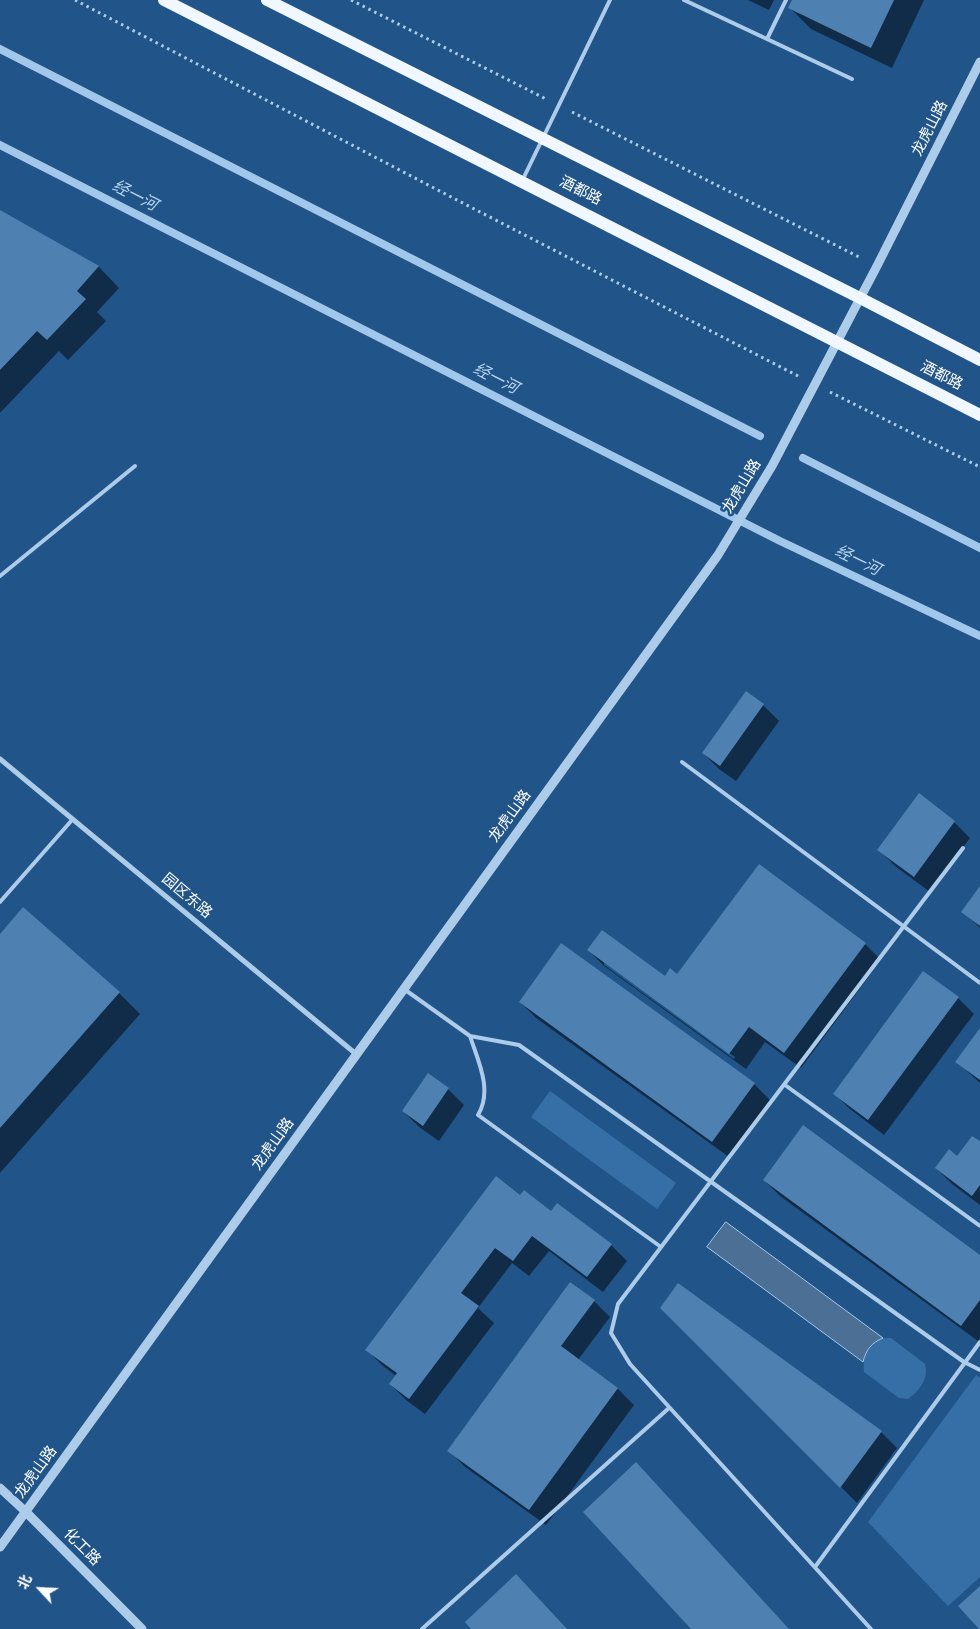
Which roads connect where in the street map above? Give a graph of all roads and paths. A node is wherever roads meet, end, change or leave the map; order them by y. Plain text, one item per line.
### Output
1 (75, 0) edge
2 (164, 0) edge
3 (266, 0) edge
4 (352, 0) edge
5 (610, 0) edge
6 (684, 0) edge
7 (786, 0) edge
8 (768, 39) junction
9 (980, 62) edge
10 (852, 79) dead end
11 (559, 106) junction
12 (542, 139) junction
13 (522, 181) junction
14 (878, 266) junction
15 (860, 298) junction
16 (837, 341) junction
17 (980, 360) edge
18 (814, 384) junction
19 (980, 415) edge
20 (135, 466) dead end
21 (980, 467) edge
22 (0, 576) edge
23 (0, 759) edge
24 (682, 762) dead end
25 (72, 820) junction
26 (963, 848) dead end
27 (0, 902) edge
28 (905, 927) junction
29 (980, 983) edge
30 (403, 989) junction
31 (470, 1036) junction
32 (356, 1054) junction
33 (784, 1085) junction
34 (711, 1183) junction
35 (980, 1226) edge
36 (661, 1248) junction
37 (980, 1342) edge
38 (964, 1362) junction
39 (980, 1370) edge
40 (669, 1408) junction
41 (0, 1488) edge
42 (26, 1512) junction
43 (0, 1547) edge
44 (815, 1567) junction
45 (424, 1628) edge
46 (142, 1629) edge
47 (871, 1629) edge

1 - 18 path
2 - 13 main road, 酒都路
3 - 12 main road, 酒都路
4 - 11 path
5 - 11 lane
6 - 8 lane
7 - 8 lane
8 - 10 lane
9 - 14 street, 龙虎山路
11 - 12 lane
11 - 14 path
12 - 13 lane
12 - 15 main road, 酒都路
13 - 16 main road, 酒都路
14 - 15 street, 龙虎山路
15 - 16 street, 龙虎山路
15 - 17 main road, 酒都路
16 - 18 street, 龙虎山路
16 - 19 main road, 酒都路
18 - 21 path
18 - 30 street, 龙虎山路
20 - 22 lane
23 - 25 street, 园区东路
24 - 28 lane
25 - 27 lane
25 - 32 street, 园区东路
26 - 28 lane
28 - 29 lane
28 - 33 lane
30 - 31 lane
30 - 32 street, 龙虎山路
31 - 34 lane
31 - 36 lane
32 - 42 street, 龙虎山路
33 - 34 lane
33 - 35 lane
34 - 36 lane
34 - 38 lane
36 - 40 lane
37 - 38 lane
38 - 39 lane
38 - 44 lane
40 - 44 lane
40 - 45 lane
41 - 42 street, 化工路
42 - 43 street, 龙虎山路
42 - 46 street, 化工路
44 - 47 lane

